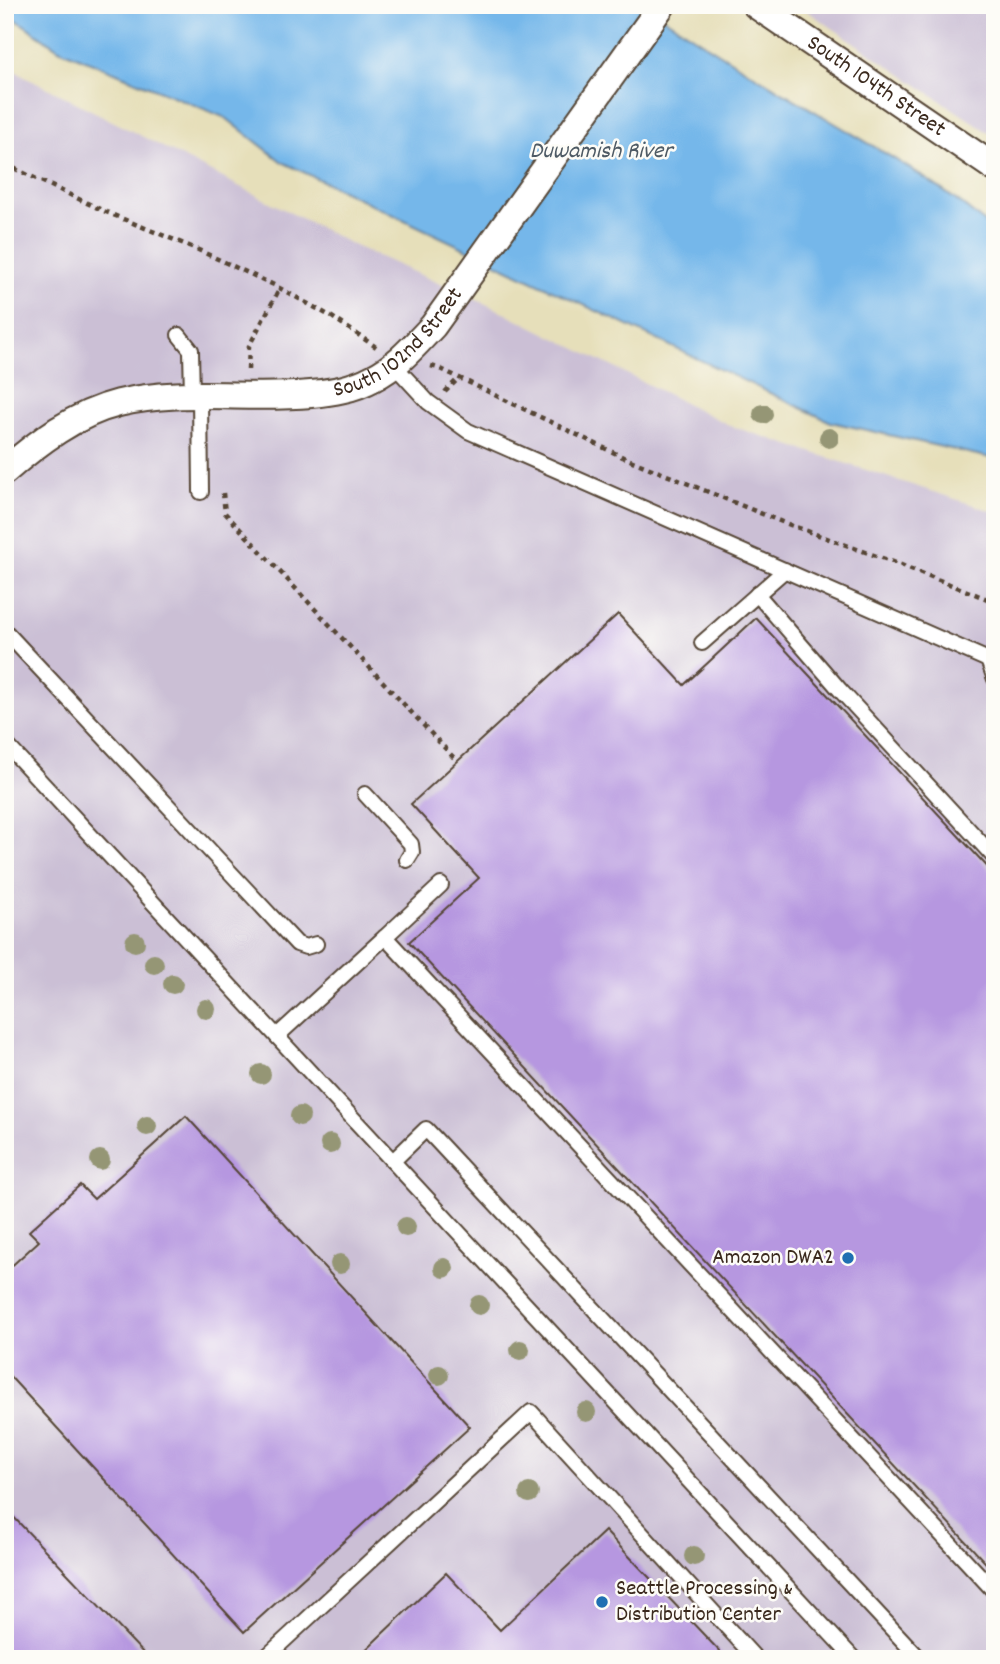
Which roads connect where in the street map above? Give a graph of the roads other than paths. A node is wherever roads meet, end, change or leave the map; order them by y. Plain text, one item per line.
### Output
1 (662, 5) edge
2 (756, 5) edge
3 (995, 168) edge
4 (179, 335) dead end
5 (386, 356) junction
6 (196, 396) junction
7 (5, 471) edge
8 (201, 492) dead end
9 (785, 570) junction
10 (757, 594) junction
11 (5, 631) edge
12 (702, 643) dead end
13 (992, 662) edge
14 (995, 679) edge
15 (5, 743) edge
16 (365, 794) dead end
17 (995, 858) edge
18 (407, 860) dead end
19 (441, 886) dead end
20 (385, 937) junction
21 (316, 944) dead end
22 (277, 1036) junction
23 (393, 1161) junction
24 (995, 1592) edge
25 (264, 1659) edge
26 (756, 1659) edge
27 (854, 1659) edge
28 (920, 1659) edge

1 - 5 street, South 102nd Street
2 - 3 street, South 104th Street
4 - 6 lane
5 - 6 street, South 102nd Street
5 - 9 lane
6 - 7 street, South 102nd Street
6 - 8 lane
9 - 10 lane
9 - 13 lane
10 - 12 lane
10 - 17 lane
11 - 21 lane
13 - 14 lane
15 - 22 lane
16 - 18 lane
19 - 20 lane
20 - 22 lane
20 - 24 lane
22 - 23 lane
23 - 27 lane
23 - 28 lane
25 - 26 lane

